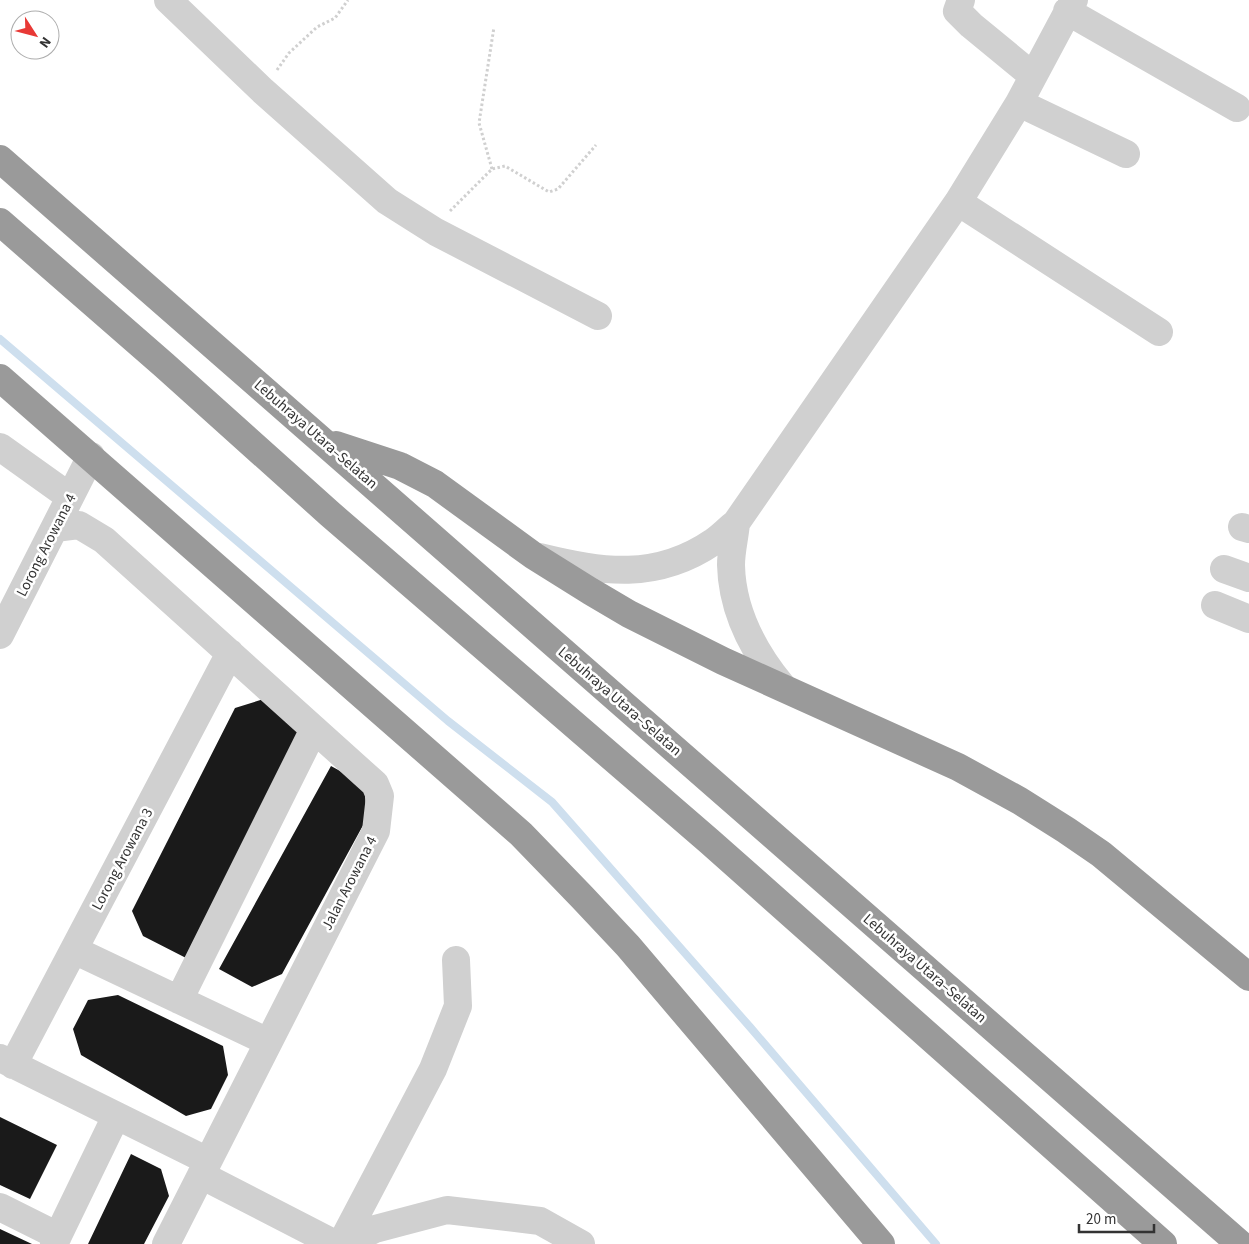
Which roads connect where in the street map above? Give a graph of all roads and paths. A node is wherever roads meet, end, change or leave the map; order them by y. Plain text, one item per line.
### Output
1 (168, 0) edge
2 (348, 0) edge
3 (961, 0) edge
4 (1071, 6) edge
5 (494, 27) dead end
6 (1034, 76) junction
7 (263, 91) junction
8 (1019, 103) junction
9 (1237, 108) dead end
10 (596, 145) dead end
11 (1126, 154) dead end
12 (0, 159) edge
13 (492, 169) junction
14 (958, 202) junction
15 (0, 222) edge
16 (0, 232) edge
17 (436, 232) junction
18 (36, 254) junction
19 (598, 316) dead end
20 (1159, 332) dead end
21 (0, 378) edge
22 (325, 442) junction
23 (0, 447) edge
24 (91, 456) junction
25 (70, 497) junction
26 (736, 523) junction
27 (55, 528) junction
28 (534, 556) junction
29 (1214, 606) dead end
30 (1249, 619) edge
31 (0, 635) edge
32 (230, 653) junction
33 (782, 686) junction
34 (314, 729) junction
35 (74, 950) junction
36 (456, 960) dead end
37 (1249, 977) edge
38 (179, 1000) junction
39 (268, 1042) junction
40 (6, 1062) edge
41 (116, 1116) junction
42 (205, 1168) junction
43 (0, 1207) edge
44 (56, 1240) edge
45 (166, 1244) edge
46 (335, 1244) edge
47 (342, 1244) edge
48 (581, 1244) edge
49 (881, 1244) edge
50 (1164, 1244) edge
51 (1240, 1244) edge

1 - 7 street
2 - 7 path
3 - 6 street
4 - 6 street
4 - 9 street
5 - 13 path
6 - 8 street
7 - 17 street
8 - 11 street
8 - 14 street
10 - 13 path
12 - 22 highway, Lebuhraya Utara–Selatan
13 - 17 path
14 - 20 street
14 - 26 street
15 - 18 highway
16 - 18 highway
17 - 19 street
18 - 50 highway
21 - 24 highway
22 - 28 highway
22 - 51 highway, Lebuhraya Utara–Selatan
23 - 25 street
24 - 25 street, Lorong Arowana 4
24 - 49 highway
25 - 27 street, Lorong Arowana 4
26 - 28 street
26 - 33 street
27 - 31 street, Lorong Arowana 4
27 - 32 street, Jalan Arowana 4
28 - 33 highway
29 - 30 street
32 - 34 street, Jalan Arowana 4
32 - 35 street, Lorong Arowana 3
33 - 37 highway
34 - 38 street
34 - 39 street, Jalan Arowana 4
35 - 38 street
35 - 40 street, Lorong Arowana 3
36 - 47 street
38 - 39 street
39 - 42 street, Jalan Arowana 4
40 - 41 street
41 - 42 street
41 - 44 street
42 - 45 street, Jalan Arowana 4
42 - 46 street
43 - 44 street
47 - 48 street

